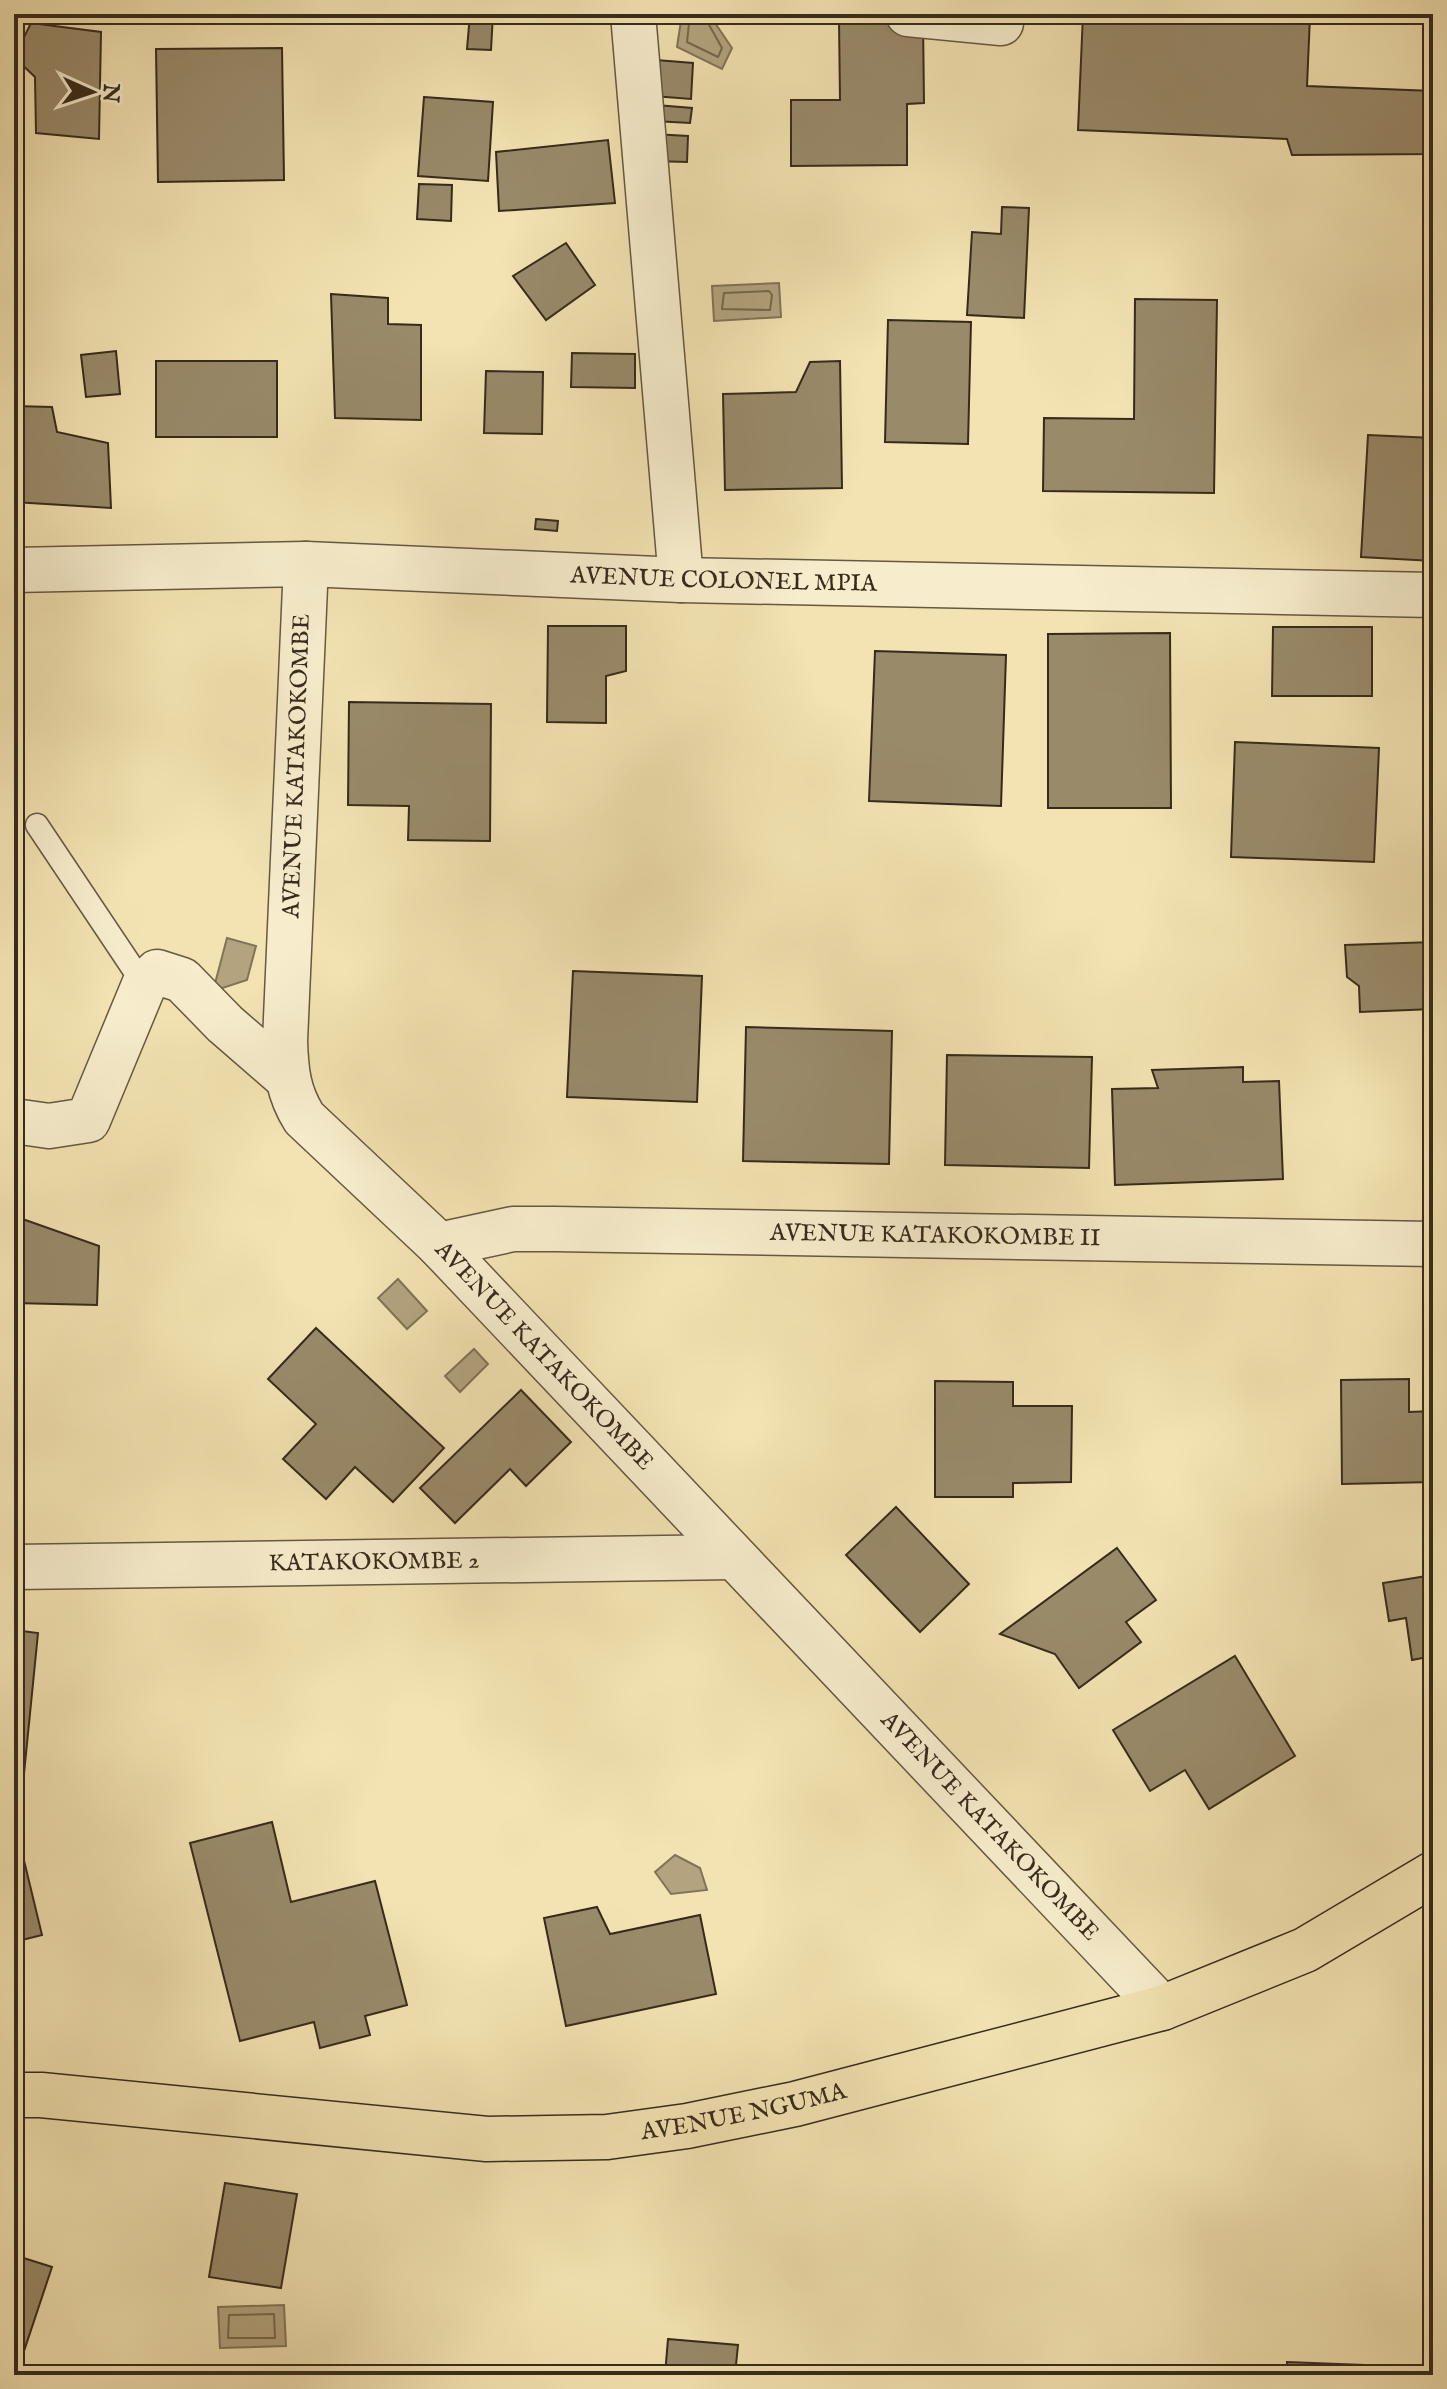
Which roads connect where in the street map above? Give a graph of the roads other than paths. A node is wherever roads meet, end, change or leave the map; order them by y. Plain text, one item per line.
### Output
1 (633, 14) edge
2 (908, 14) edge
3 (1001, 23) dead end
4 (306, 564) junction
5 (14, 570) edge
6 (681, 580) junction
7 (1433, 595) edge
8 (37, 825) dead end
9 (144, 985) junction
10 (286, 1077) junction
11 (14, 1121) edge
12 (1433, 1244) edge
13 (439, 1245) junction
14 (734, 1557) junction
15 (14, 1567) edge
16 (1433, 1874) edge
17 (1162, 2008) junction
18 (14, 2095) edge

1 - 6 street
2 - 3 street
4 - 5 street, AVENUE COLONEL MPIA
4 - 6 street, AVENUE COLONEL MPIA
4 - 10 street, AVENUE KATAKOKOMBE
6 - 7 street, AVENUE COLONEL MPIA
8 - 9 lane
9 - 10 street
9 - 11 street
10 - 13 street, AVENUE KATAKOKOMBE
12 - 13 street, AVENUE KATAKOKOMBE II
13 - 14 street, AVENUE KATAKOKOMBE
14 - 15 street, KATAKOKOMBE 2
14 - 17 street, AVENUE KATAKOKOMBE
16 - 17 main road, AVENUE NGUMA
17 - 18 main road, AVENUE NGUMA

